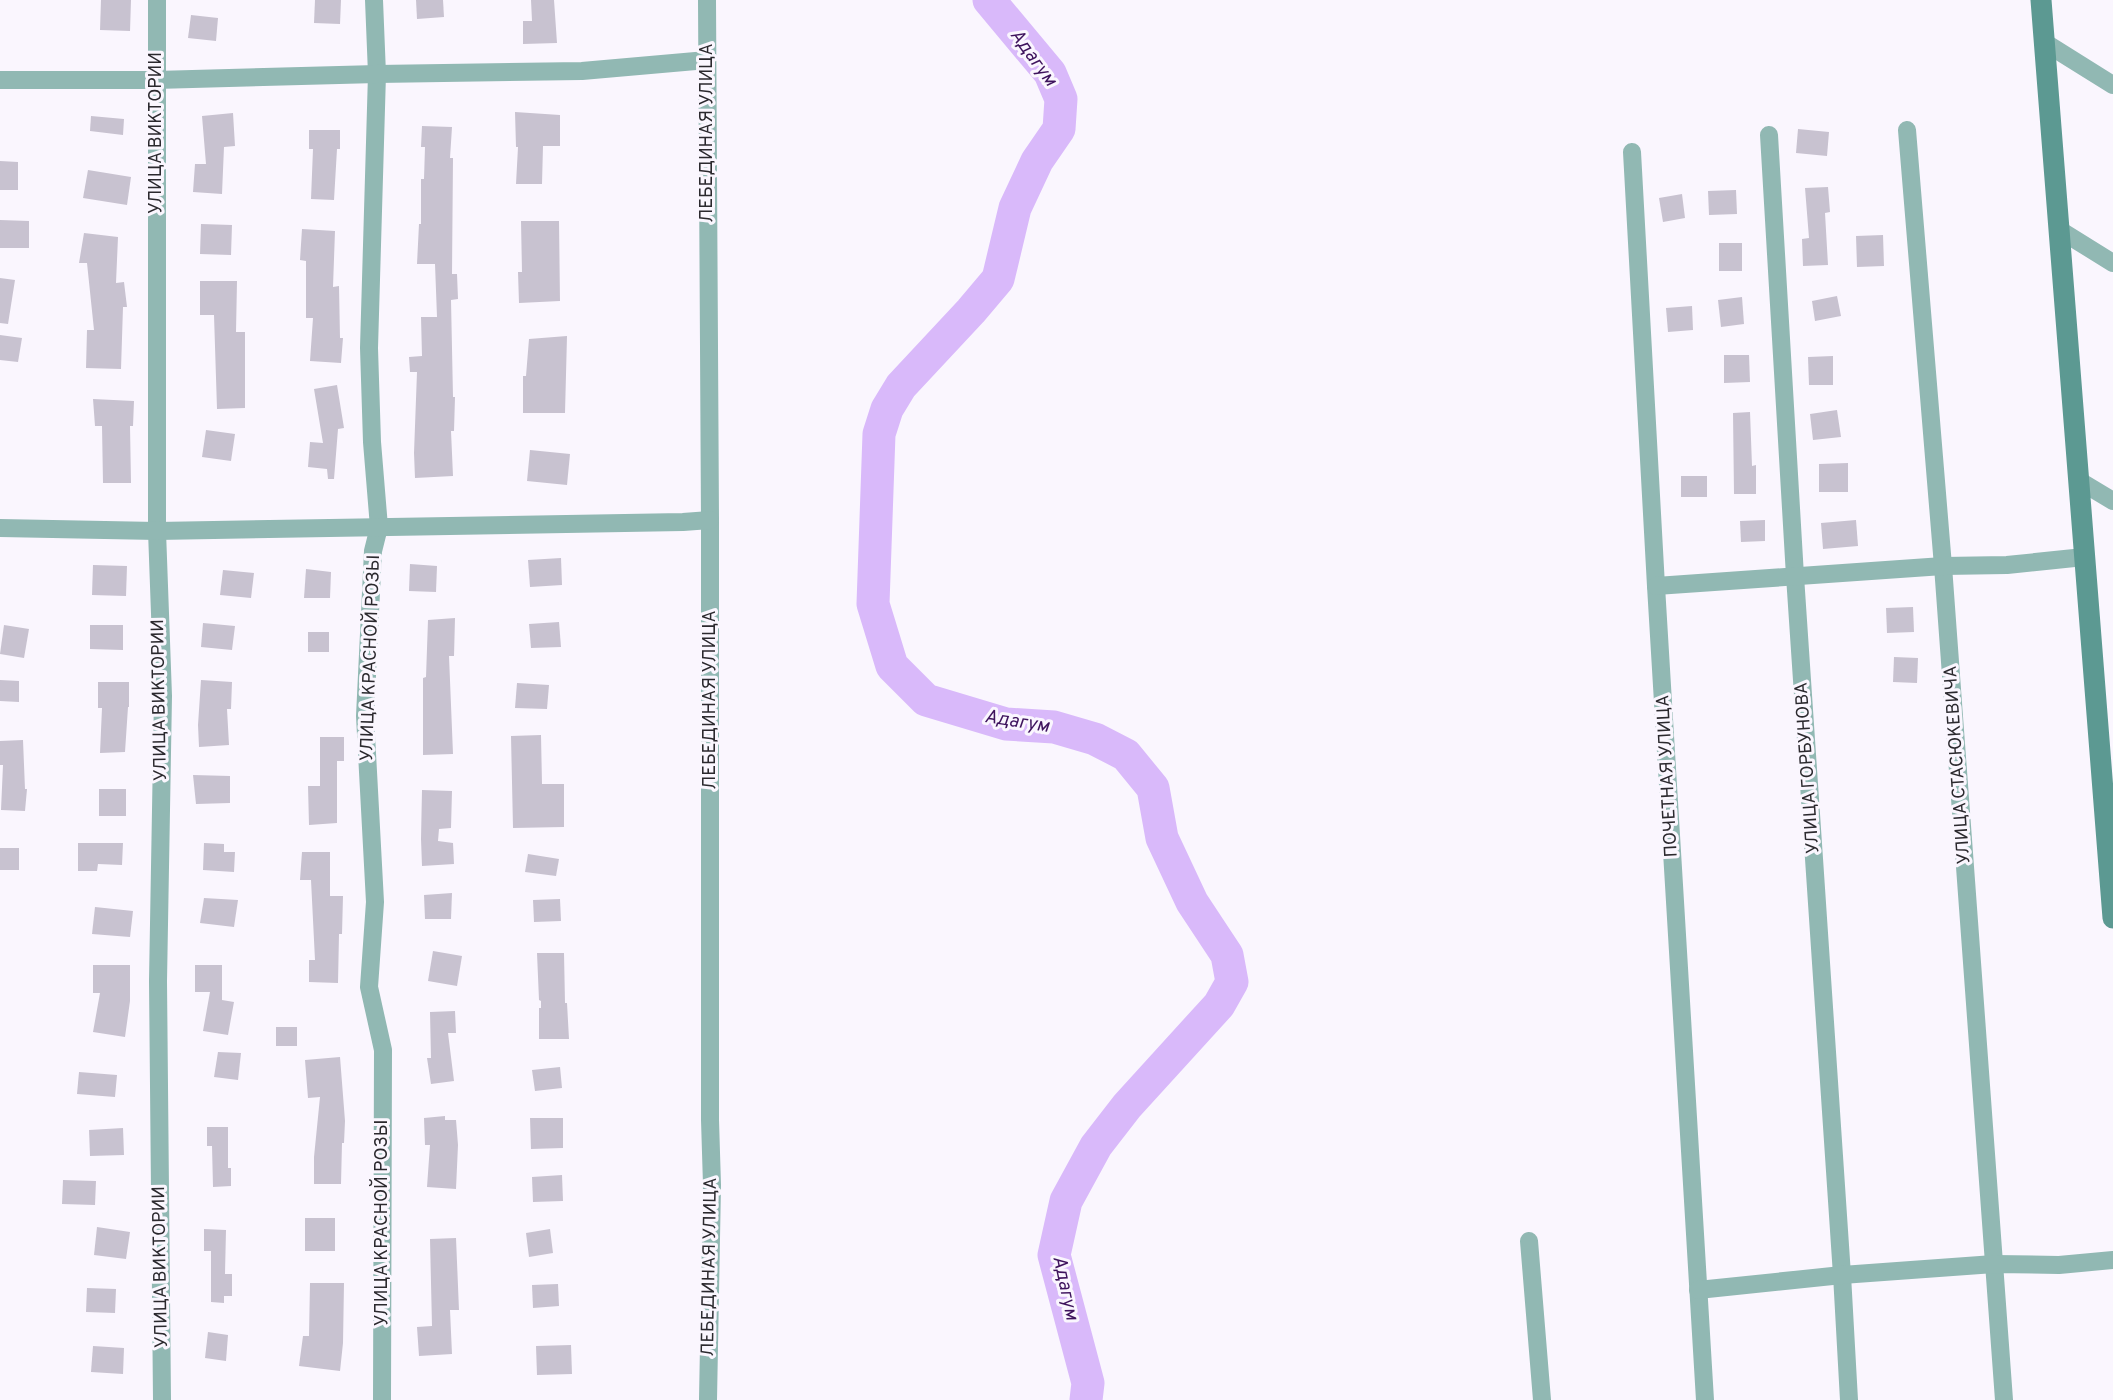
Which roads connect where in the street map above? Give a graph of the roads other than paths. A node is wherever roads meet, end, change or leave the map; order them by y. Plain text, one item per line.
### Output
1 (157, 0) edge
2 (374, 0) edge
3 (707, 0) edge
4 (2041, 0) edge
5 (2044, 42) junction
6 (707, 60) junction
7 (377, 74) junction
8 (0, 80) edge
9 (156, 80) junction
10 (2113, 85) edge
11 (1907, 130) dead end
12 (1769, 135) dead end
13 (1632, 152) dead end
14 (2058, 229) junction
15 (2113, 262) edge
16 (2078, 480) junction
17 (2113, 501) edge
18 (710, 520) junction
19 (379, 527) junction
20 (0, 528) edge
21 (156, 531) junction
22 (2084, 557) junction
23 (1943, 566) junction
24 (1795, 576) junction
25 (1656, 586) junction
26 (2113, 918) edge
27 (1529, 1241) dead end
28 (2113, 1260) edge
29 (1994, 1264) junction
30 (1842, 1275) junction
31 (1699, 1290) junction
32 (162, 1400) edge
33 (382, 1400) edge
34 (708, 1400) edge
35 (1542, 1400) edge
36 (1705, 1400) edge
37 (1849, 1400) edge
38 (2004, 1400) edge

1 - 9 street, УЛИЦА ВИКТОРИИ
2 - 7 street, УЛИЦА КРАСНОЙ РОЗЫ
3 - 6 street, ЛЕБЕДИНАЯ УЛИЦА
4 - 5 main road
5 - 10 street
5 - 14 main road
6 - 7 street
6 - 18 street, ЛЕБЕДИНАЯ УЛИЦА
7 - 9 street
7 - 19 street, УЛИЦА КРАСНОЙ РОЗЫ
8 - 9 street
9 - 21 street, УЛИЦА ВИКТОРИИ
11 - 23 street, УЛИЦА СТАСЮКЕВИЧА
12 - 24 street, УЛИЦА ГОРБУНОВА
13 - 25 street, ПОЧЕТНАЯ УЛИЦА
14 - 15 street
14 - 16 main road
16 - 17 street
16 - 22 main road
18 - 19 street
18 - 34 street, ЛЕБЕДИНАЯ УЛИЦА
19 - 21 street
19 - 33 street, УЛИЦА КРАСНОЙ РОЗЫ
20 - 21 street
21 - 32 street, УЛИЦА ВИКТОРИИ
22 - 23 street
22 - 26 main road
23 - 24 street
23 - 29 street, УЛИЦА СТАСЮКЕВИЧА
24 - 25 street
24 - 30 street, УЛИЦА ГОРБУНОВА
25 - 31 street, ПОЧЕТНАЯ УЛИЦА
27 - 35 street
28 - 29 street
29 - 30 street
29 - 38 street, УЛИЦА СТАСЮКЕВИЧА
30 - 31 street
30 - 37 street, УЛИЦА ГОРБУНОВА
31 - 36 street, ПОЧЕТНАЯ УЛИЦА

